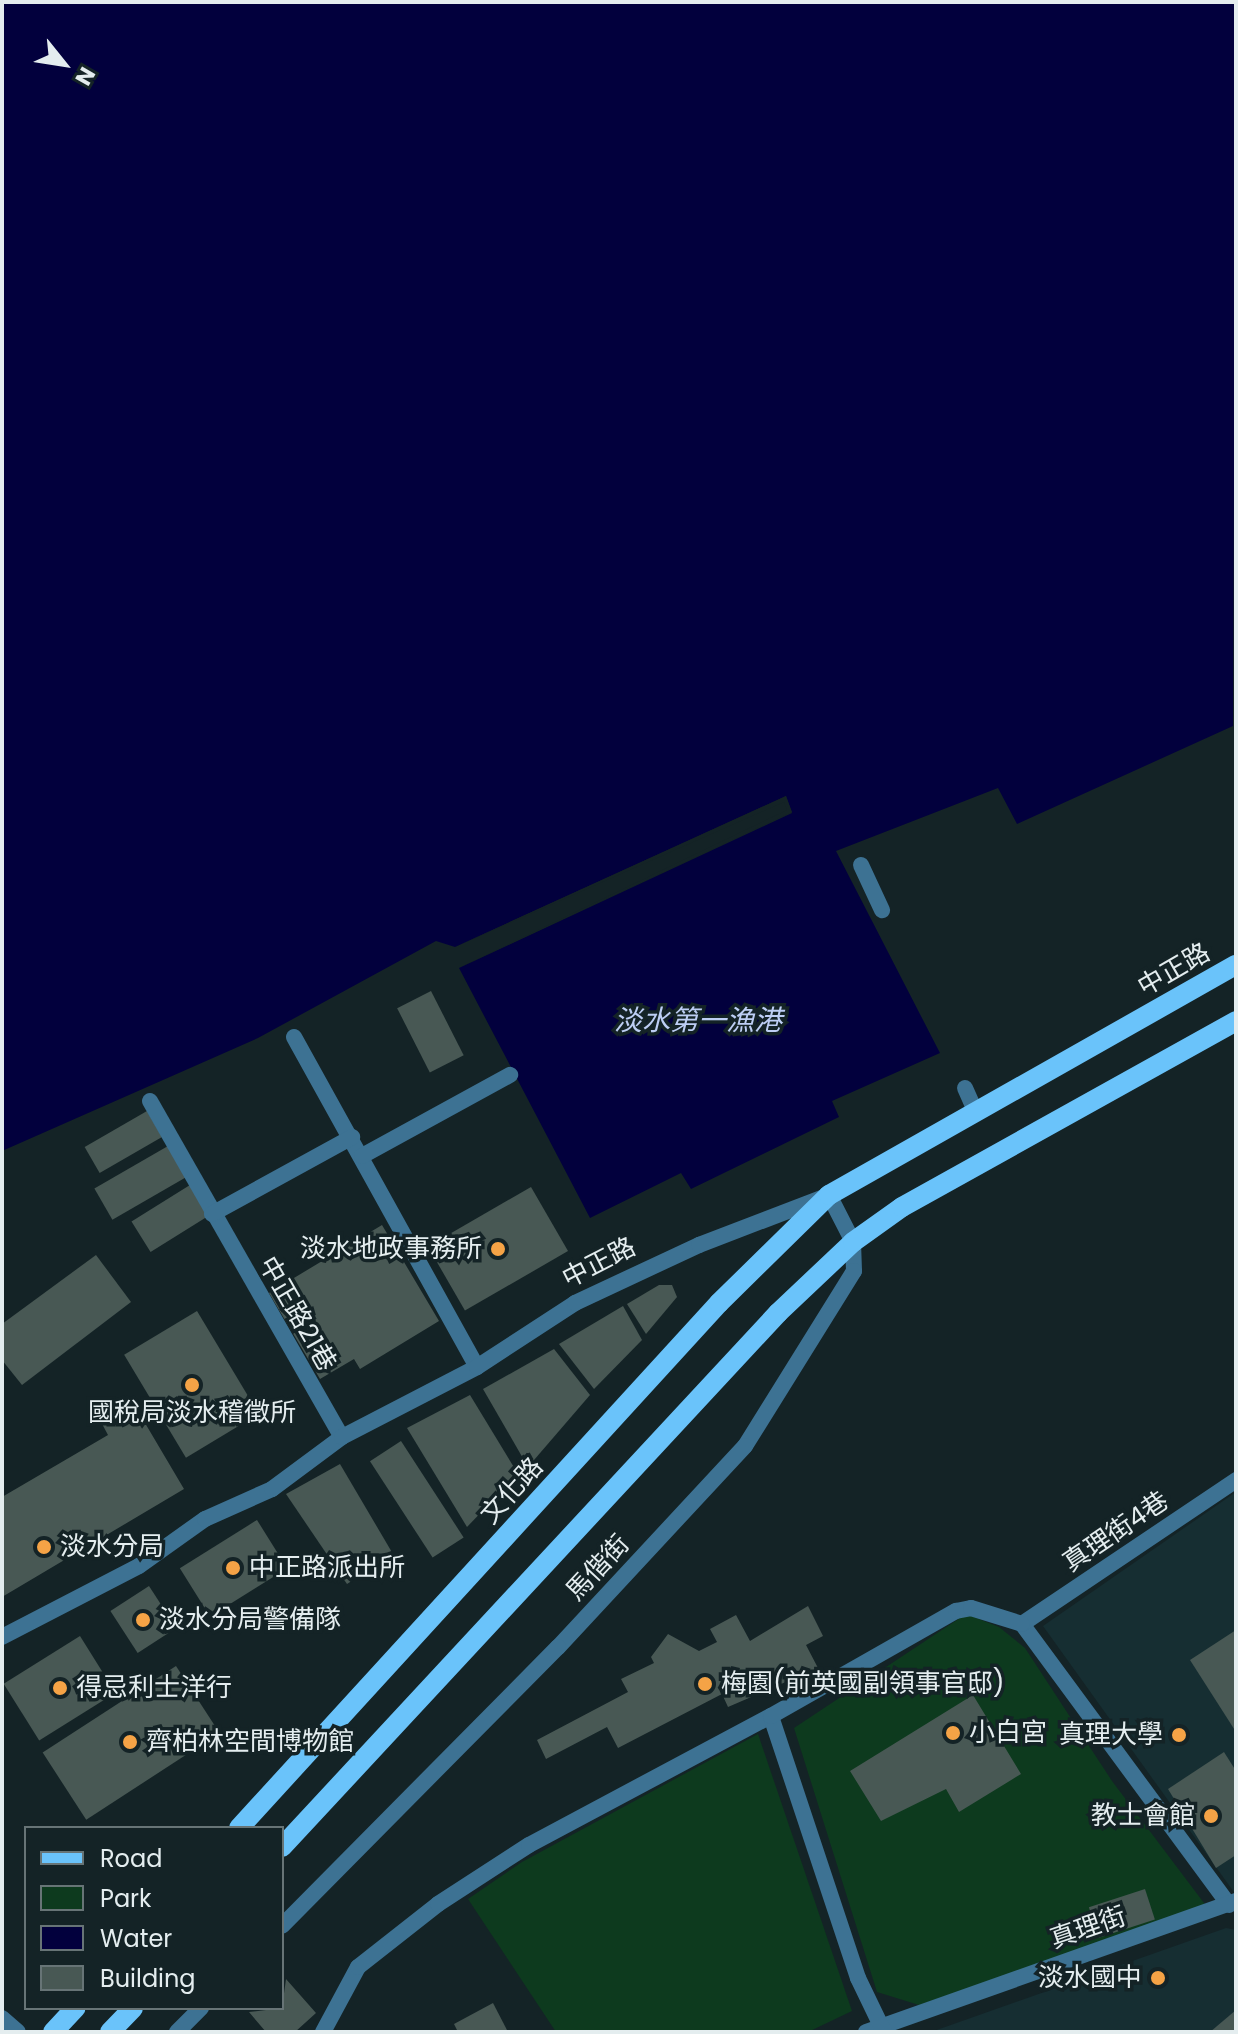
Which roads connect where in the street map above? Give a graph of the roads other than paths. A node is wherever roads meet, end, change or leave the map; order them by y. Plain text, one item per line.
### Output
1 (861, 865) dead end
2 (882, 910) dead end
3 (1236, 965) edge
4 (1236, 1021) edge
5 (294, 1037) dead end
6 (510, 1075) dead end
7 (965, 1088) dead end
8 (150, 1101) dead end
9 (976, 1113) junction
10 (352, 1137) junction
11 (362, 1156) junction
12 (829, 1195) junction
13 (212, 1214) junction
14 (853, 1242) junction
15 (477, 1367) junction
16 (342, 1437) junction
17 (1236, 1480) edge
18 (1022, 1624) junction
19 (2, 1637) edge
20 (771, 1716) junction
21 (241, 1826) edge
22 (284, 1845) edge
23 (1234, 1906) edge
24 (284, 1924) edge
25 (73, 2010) edge
26 (131, 2010) edge
27 (199, 2010) edge
28 (2, 2018) edge
29 (876, 2030) edge
30 (18, 2032) edge
31 (53, 2032) edge
32 (110, 2032) edge
33 (177, 2032) edge
34 (323, 2032) edge

1 - 2 street
3 - 9 main road, 中正路
4 - 14 main road
5 - 10 street
6 - 11 street
7 - 9 street
8 - 13 street, 中正路21巷
9 - 12 main road, 中正路
10 - 11 street
10 - 13 street
11 - 15 street
12 - 14 street
12 - 15 street, 中正路
12 - 21 main road, 文化路
13 - 16 street, 中正路21巷
14 - 22 main road
14 - 24 street, 馬偕街
15 - 16 street, 中正路
16 - 19 street, 中正路
17 - 18 street, 真理街4巷
18 - 20 street
18 - 23 street
20 - 29 street
20 - 34 street
23 - 29 street, 真理街
25 - 31 main road
26 - 32 main road
27 - 33 street
28 - 30 street

